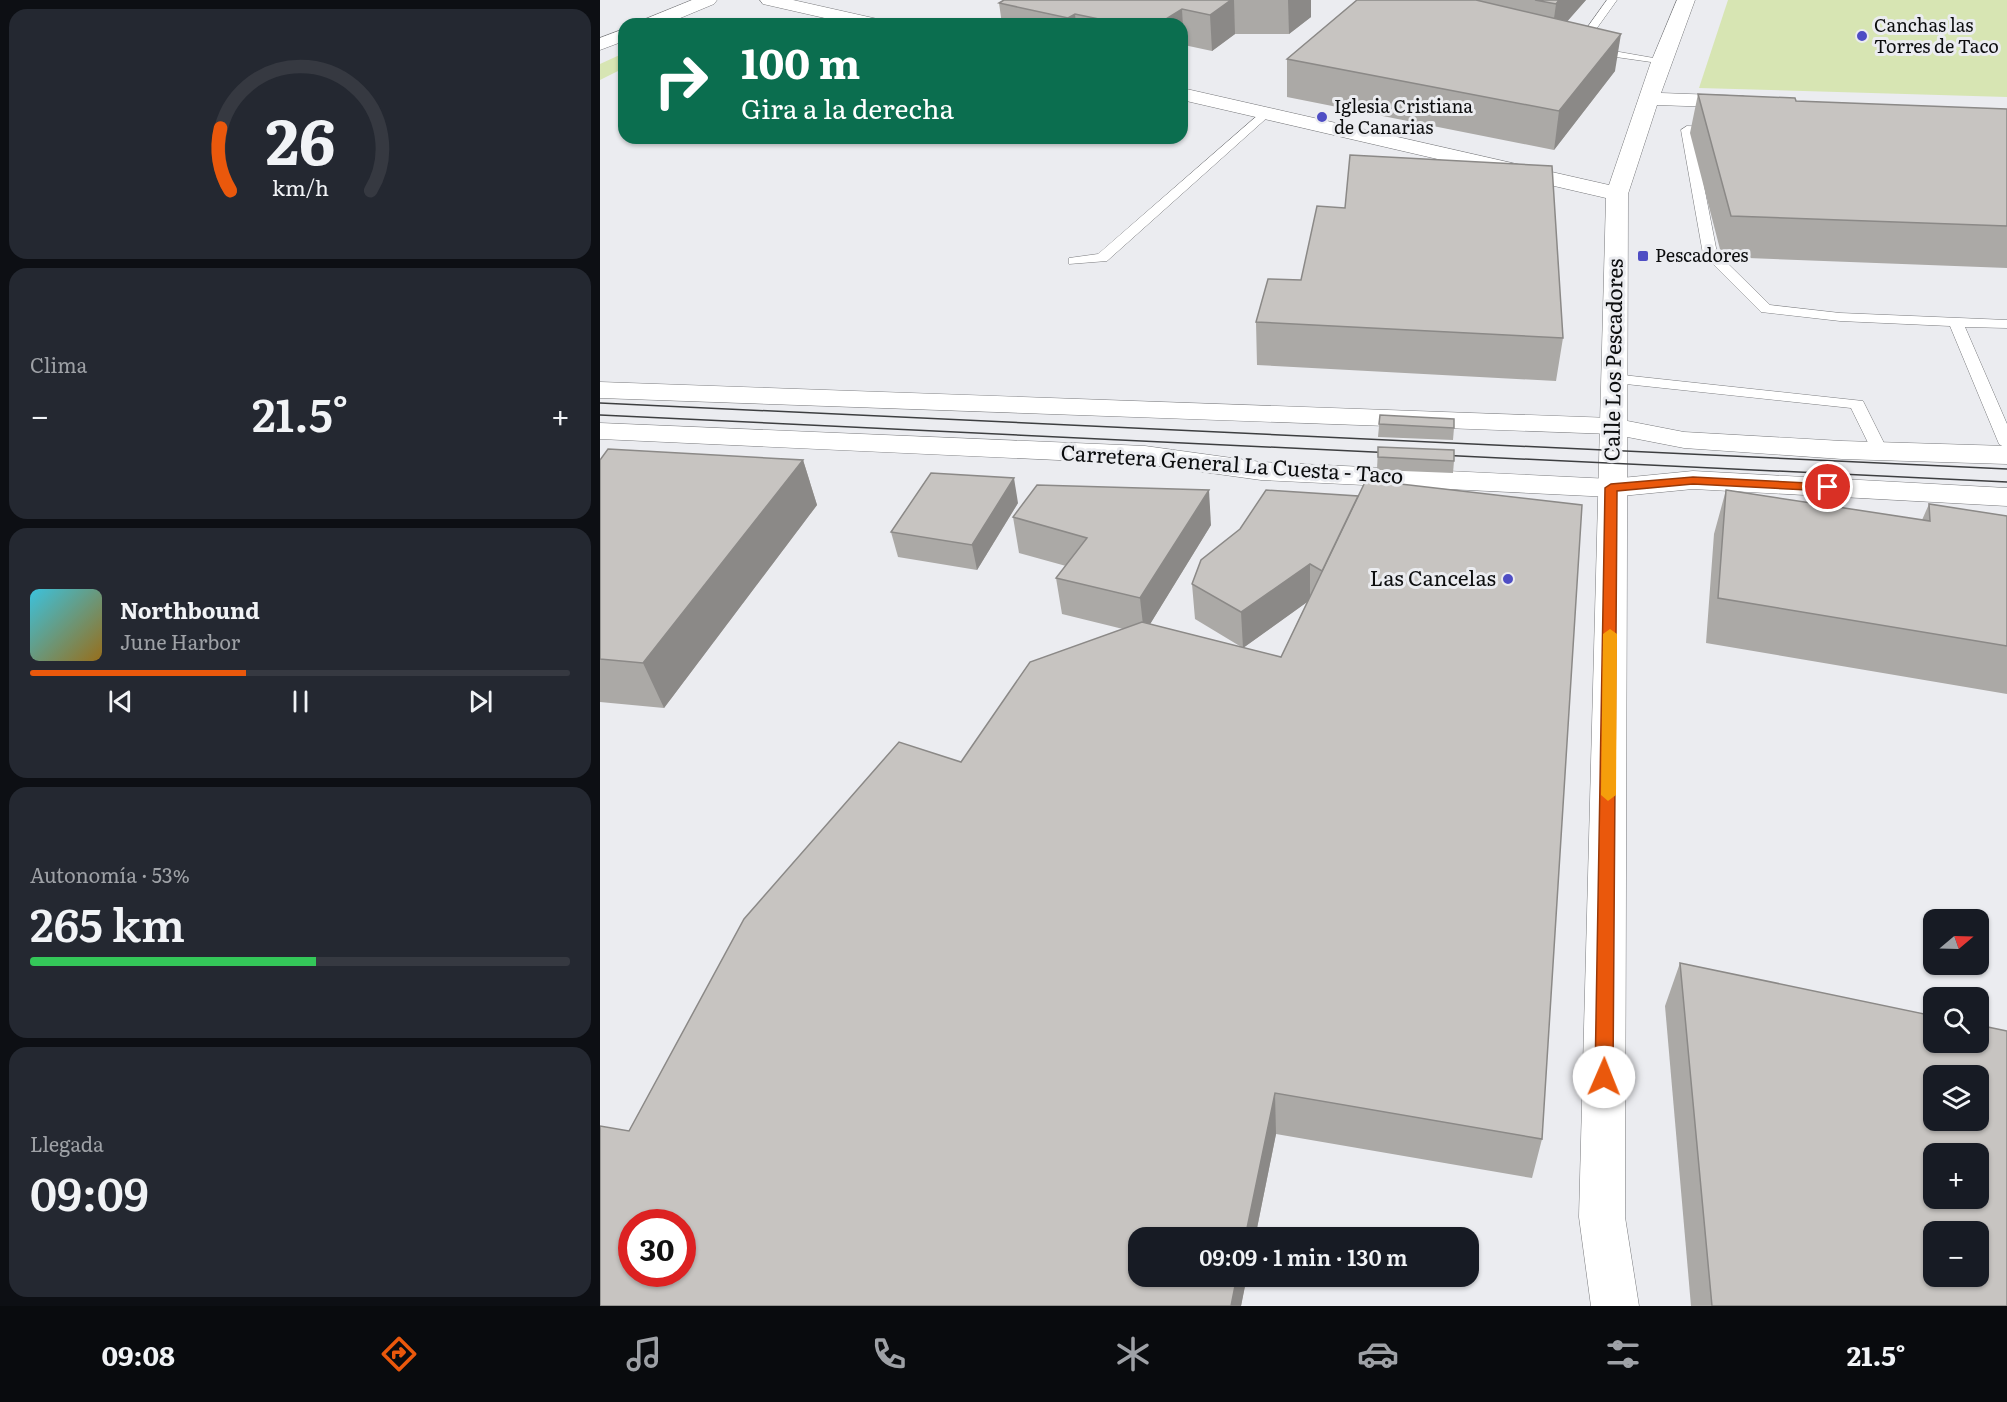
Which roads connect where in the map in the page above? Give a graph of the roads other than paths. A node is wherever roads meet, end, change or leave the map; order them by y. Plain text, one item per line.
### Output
1 (708, 0) edge
2 (769, 0) edge
3 (1612, 0) edge
4 (1686, 0) edge
5 (664, 18) edge
6 (848, 18) edge
7 (618, 36) edge
8 (600, 44) edge
9 (1581, 50) edge
10 (1616, 54) junction
11 (1661, 62) junction
12 (1188, 96) edge
13 (1649, 99) junction
14 (1768, 103) edge
15 (1259, 119) junction
16 (1734, 131) edge
17 (1617, 194) junction
18 (1074, 261) dead end
19 (1956, 322) junction
20 (2007, 324) edge
21 (1614, 379) junction
22 (600, 390) edge
23 (1612, 426) junction
24 (600, 431) edge
25 (2007, 444) edge
26 (1880, 451) junction
27 (2007, 455) edge
28 (1611, 488) junction
29 (2007, 497) edge
30 (1616, 1306) edge

1 - 5 street
2 - 6 street
3 - 10 lane
4 - 11 street, Calle Los Pescadores
7 - 8 street
9 - 10 lane
10 - 11 lane
11 - 13 street, Calle Los Pescadores
12 - 15 street
13 - 14 street
13 - 17 street, Calle Los Pescadores
15 - 17 street
15 - 18 lane
16 - 19 lane
17 - 21 street, Calle Los Pescadores
19 - 20 lane
19 - 25 lane
21 - 23 street, Calle Los Pescadores
21 - 26 lane
22 - 23 street
23 - 26 street
23 - 28 street, Calle Los Pescadores
24 - 28 street, Carretera General La Cuesta - Taco
26 - 27 street
28 - 29 street, Carretera General La Cuesta - Taco
28 - 30 street, Calle Los Pescadores

